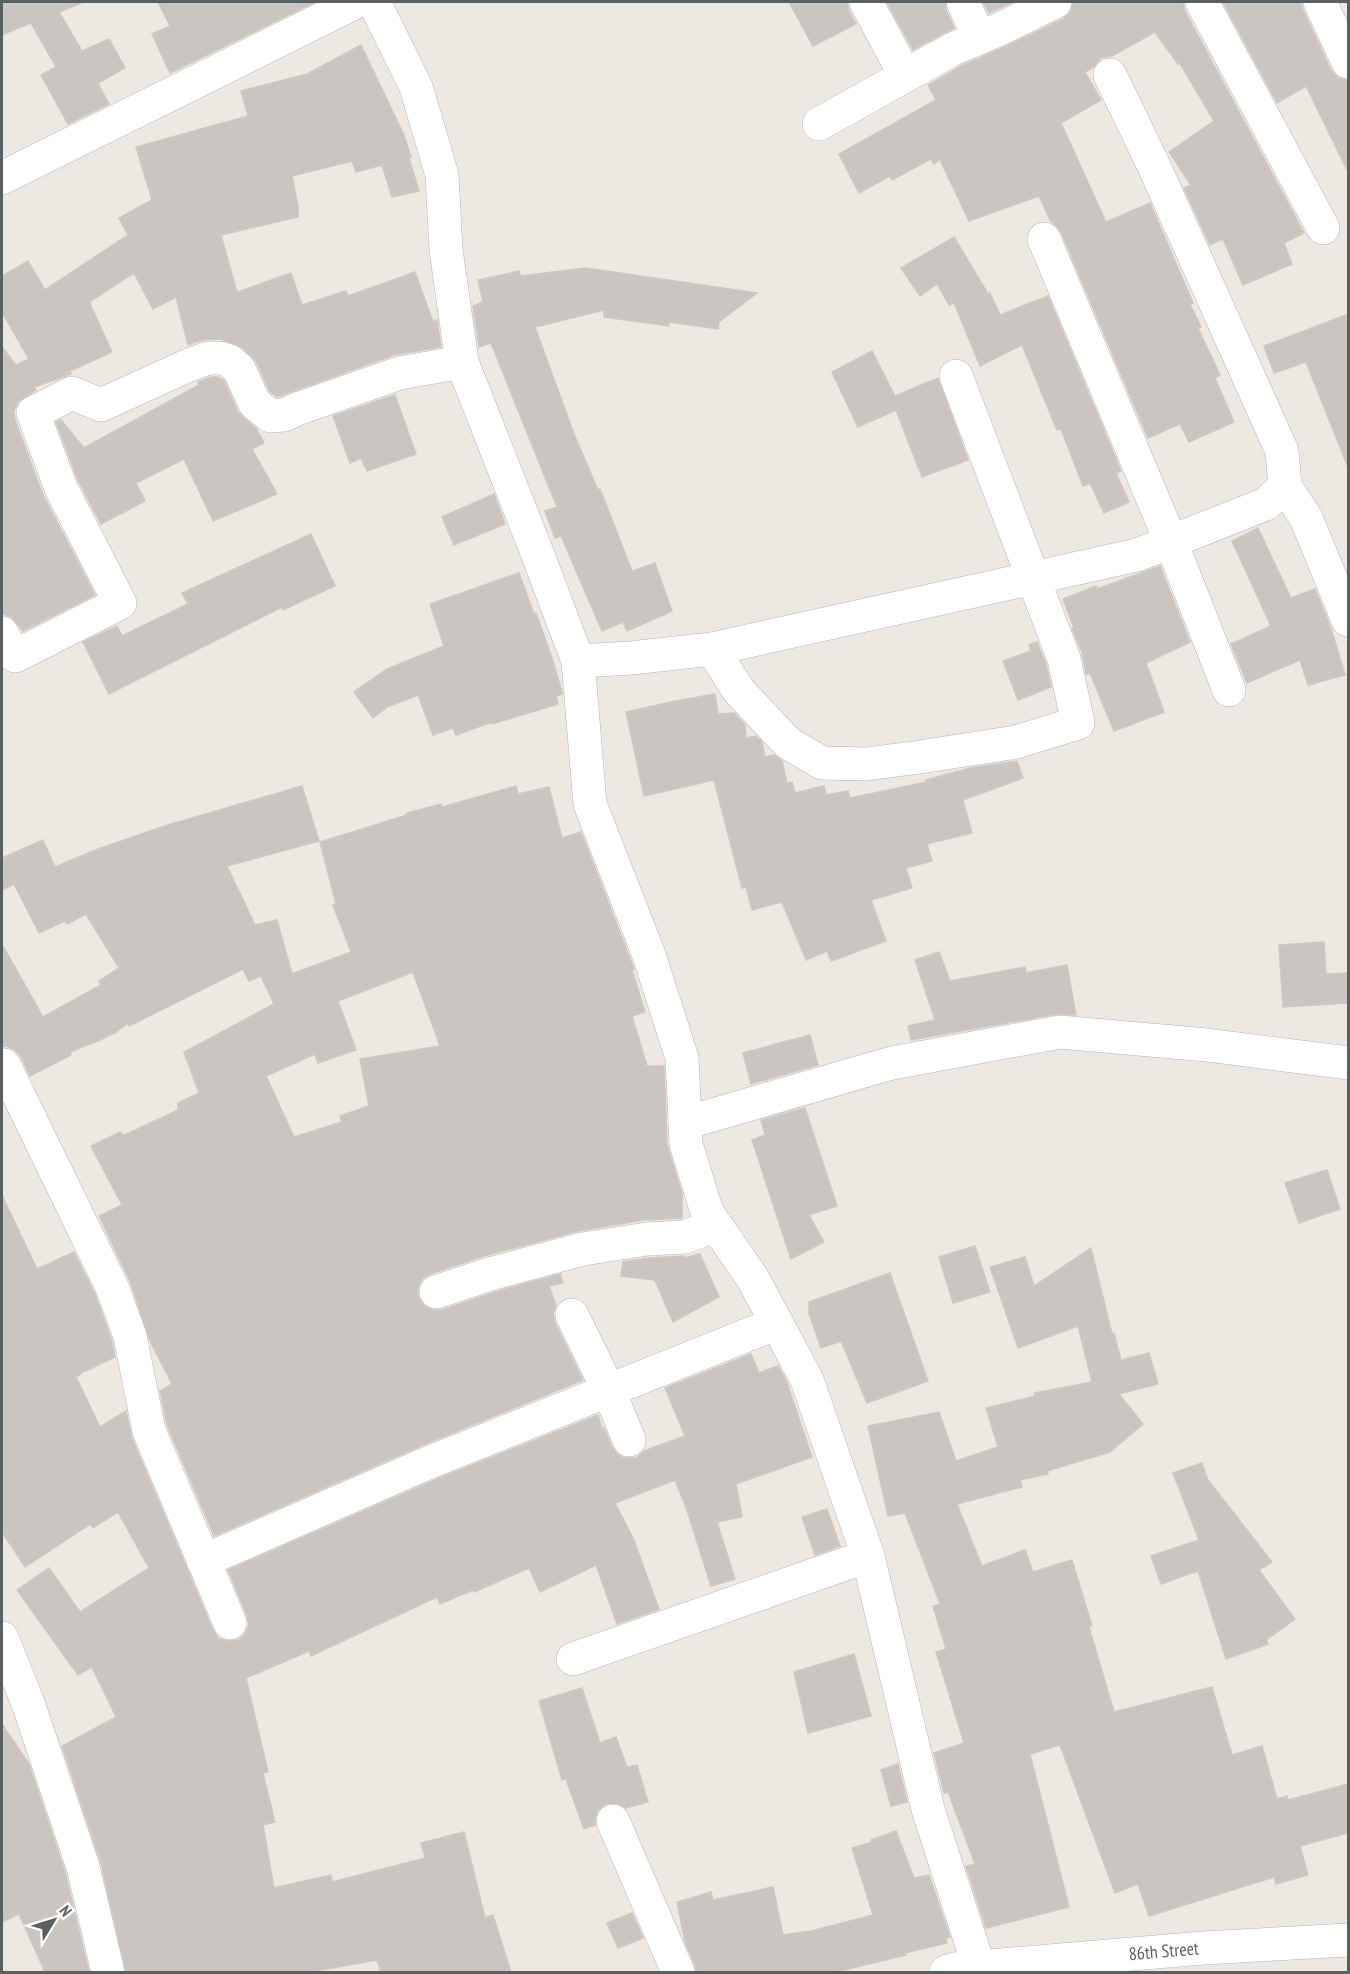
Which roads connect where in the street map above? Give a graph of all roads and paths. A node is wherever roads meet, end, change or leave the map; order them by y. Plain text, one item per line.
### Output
1 (356, 2) edge
2 (374, 2) edge
3 (867, 2) edge
4 (963, 2) edge
5 (1055, 2) edge
6 (1202, 2) edge
7 (1320, 2) edge
8 (980, 37) junction
9 (1348, 62) edge
10 (905, 75) junction
11 (1110, 75) dead end
12 (819, 124) dead end
13 (2, 178) edge
14 (1323, 228) dead end
15 (1044, 238) dead end
16 (462, 362) junction
17 (956, 376) dead end
18 (1285, 486) junction
19 (1171, 542) junction
20 (1034, 578) junction
21 (1348, 620) edge
22 (2, 633) edge
23 (712, 650) junction
24 (578, 661) junction
25 (1229, 690) dead end
26 (1348, 1063) edge
27 (4, 1065) dead end
28 (686, 1123) junction
29 (716, 1225) junction
30 (436, 1292) dead end
31 (572, 1315) dead end
32 (777, 1323) junction
33 (609, 1391) junction
34 (629, 1440) dead end
35 (868, 1556) junction
36 (203, 1561) junction
37 (230, 1623) dead end
38 (2, 1638) edge
39 (573, 1659) dead end
40 (613, 1821) dead end
41 (1348, 1940) edge
42 (1219, 1960) edge
43 (979, 1967) junction
44 (108, 1972) edge
45 (678, 1972) edge
46 (945, 1972) edge

1 - 13 street
2 - 16 street
3 - 10 street
4 - 8 street
5 - 8 street
6 - 14 street
7 - 9 street
8 - 10 street
10 - 12 street
11 - 18 street
15 - 19 street
16 - 22 street
16 - 24 street
17 - 20 street
18 - 19 street
18 - 21 street
19 - 20 street
19 - 25 street
20 - 23 street
20 - 23 street
23 - 24 street
24 - 28 street
26 - 28 street
27 - 36 street
28 - 29 street
29 - 30 street
29 - 32 street
31 - 33 street
32 - 33 street
32 - 35 street
33 - 34 street
33 - 36 street
35 - 39 street
35 - 43 street
36 - 37 street
38 - 44 street
40 - 45 street
41 - 42 street, 86th Street
42 - 43 street, 86th Street
43 - 46 street, 86th Street

